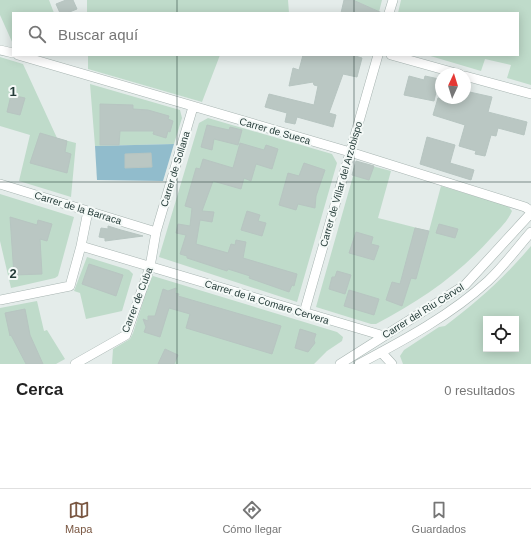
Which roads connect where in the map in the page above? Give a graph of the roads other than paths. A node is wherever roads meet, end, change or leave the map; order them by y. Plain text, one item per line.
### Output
1 (393, 0) edge
2 (390, 12) edge
3 (0, 50) edge
4 (12, 53) edge
5 (21, 56) edge
6 (378, 56) edge
7 (395, 56) edge
8 (438, 68) edge
9 (471, 78) edge
10 (531, 94) edge
11 (193, 107) junction
12 (350, 152) junction
13 (0, 184) edge
14 (88, 211) junction
15 (531, 212) edge
16 (156, 232) junction
17 (531, 232) edge
18 (81, 246) junction
19 (150, 267) junction
20 (0, 300) edge
21 (304, 313) junction
22 (384, 336) junction
23 (381, 352) junction
24 (74, 364) edge
25 (340, 364) edge
26 (360, 364) edge
27 (392, 364) edge

1 - 2 street
3 - 4 street
5 - 11 street, Carrer de Sueca
6 - 12 street, Carrer de Villar del Arzobispo
7 - 8 street
9 - 10 street
11 - 12 street, Carrer de Sueca
11 - 16 street, Carrer de Sollana
12 - 15 street, Carrer de Sueca
12 - 21 street, Carrer de Villar del Arzobispo
13 - 14 street, Carrer de la Barraca
14 - 16 street, Carrer de la Barraca
14 - 18 street
15 - 22 street, Carrer del Riu Cèrvol
16 - 19 street, Carrer de Cuba
17 - 23 street, Carrer del Riu Cèrvol
18 - 19 street, Carrer de la Comare Cervera
18 - 20 street
19 - 21 street, Carrer de la Comare Cervera
19 - 24 street, Carrer de Cuba
21 - 22 street, Carrer de la Comare Cervera
22 - 25 street, Carrer del Riu Cèrvol
23 - 26 street, Carrer del Riu Cèrvol
23 - 27 street

